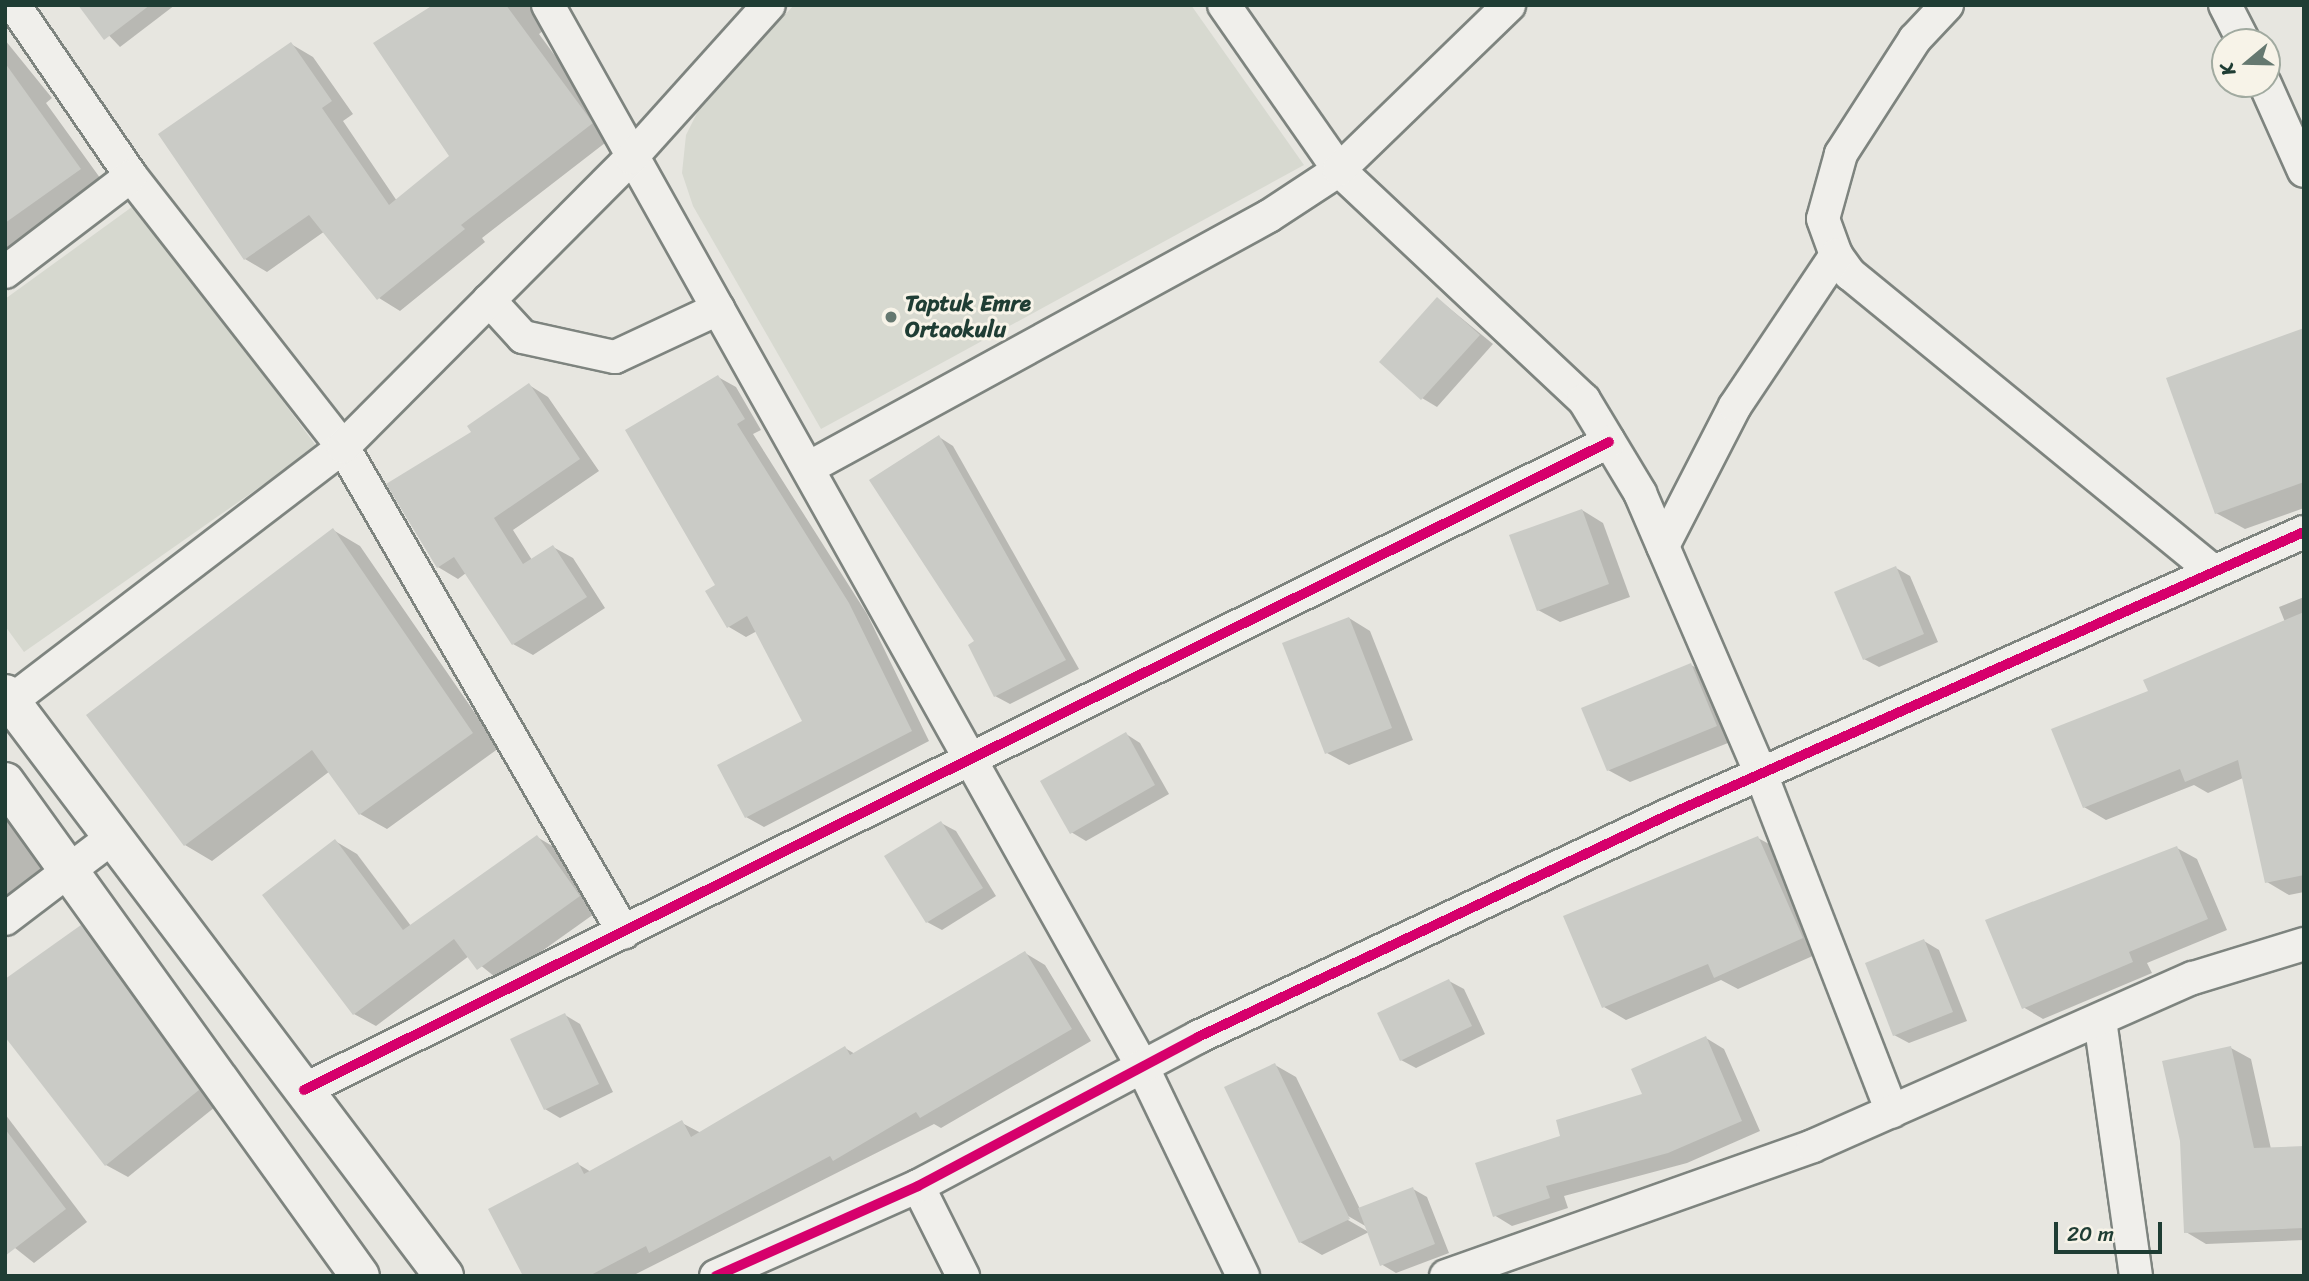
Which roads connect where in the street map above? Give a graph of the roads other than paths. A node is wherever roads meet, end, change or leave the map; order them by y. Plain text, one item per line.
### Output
1 (13, 5) edge
2 (548, 5) edge
3 (769, 5) edge
4 (1224, 5) edge
5 (1509, 5) edge
6 (1947, 5) edge
7 (2225, 5) edge
8 (2237, 28) edge
9 (2271, 98) edge
10 (631, 158) junction
11 (1339, 170) junction
12 (2304, 171) edge
13 (131, 176) junction
14 (1836, 255) junction
15 (5, 272) edge
16 (489, 300) junction
17 (718, 309) junction
18 (1609, 442) junction
19 (343, 447) junction
20 (810, 467) junction
21 (2304, 532) edge
22 (1662, 546) junction
23 (2214, 572) junction
24 (8, 697) edge
25 (969, 754) junction
26 (1761, 774) junction
27 (5, 782) edge
28 (113, 837) junction
29 (70, 869) junction
30 (5, 919) edge
31 (624, 933) junction
32 (2304, 944) edge
33 (2100, 1020) junction
34 (1142, 1066) junction
35 (304, 1090) junction
36 (1892, 1111) junction
37 (918, 1186) junction
38 (360, 1276) edge
39 (444, 1276) edge
40 (716, 1276) edge
41 (963, 1276) edge
42 (1243, 1276) edge
43 (1446, 1276) edge
44 (2136, 1276) edge

1 - 13 street
2 - 10 street
3 - 10 street
4 - 11 street
5 - 11 street
6 - 14 street
7 - 8 street
9 - 12 street
10 - 16 street
10 - 17 street
11 - 18 street
11 - 20 street
13 - 15 street
13 - 19 street
14 - 22 street
14 - 23 street
16 - 17 street
16 - 19 street
17 - 20 street
18 - 22 street
18 - 25 street
19 - 24 street
19 - 31 street
20 - 25 street
21 - 23 street
22 - 26 street
23 - 26 street
24 - 28 main road
25 - 31 street
25 - 34 street
26 - 34 street
26 - 36 street
27 - 29 main road
28 - 29 street
28 - 35 main road
29 - 30 street
29 - 38 main road
31 - 35 street
32 - 33 street
33 - 36 street
33 - 44 street
34 - 37 street
34 - 42 street
35 - 39 main road
36 - 43 street
37 - 40 street
37 - 41 street

